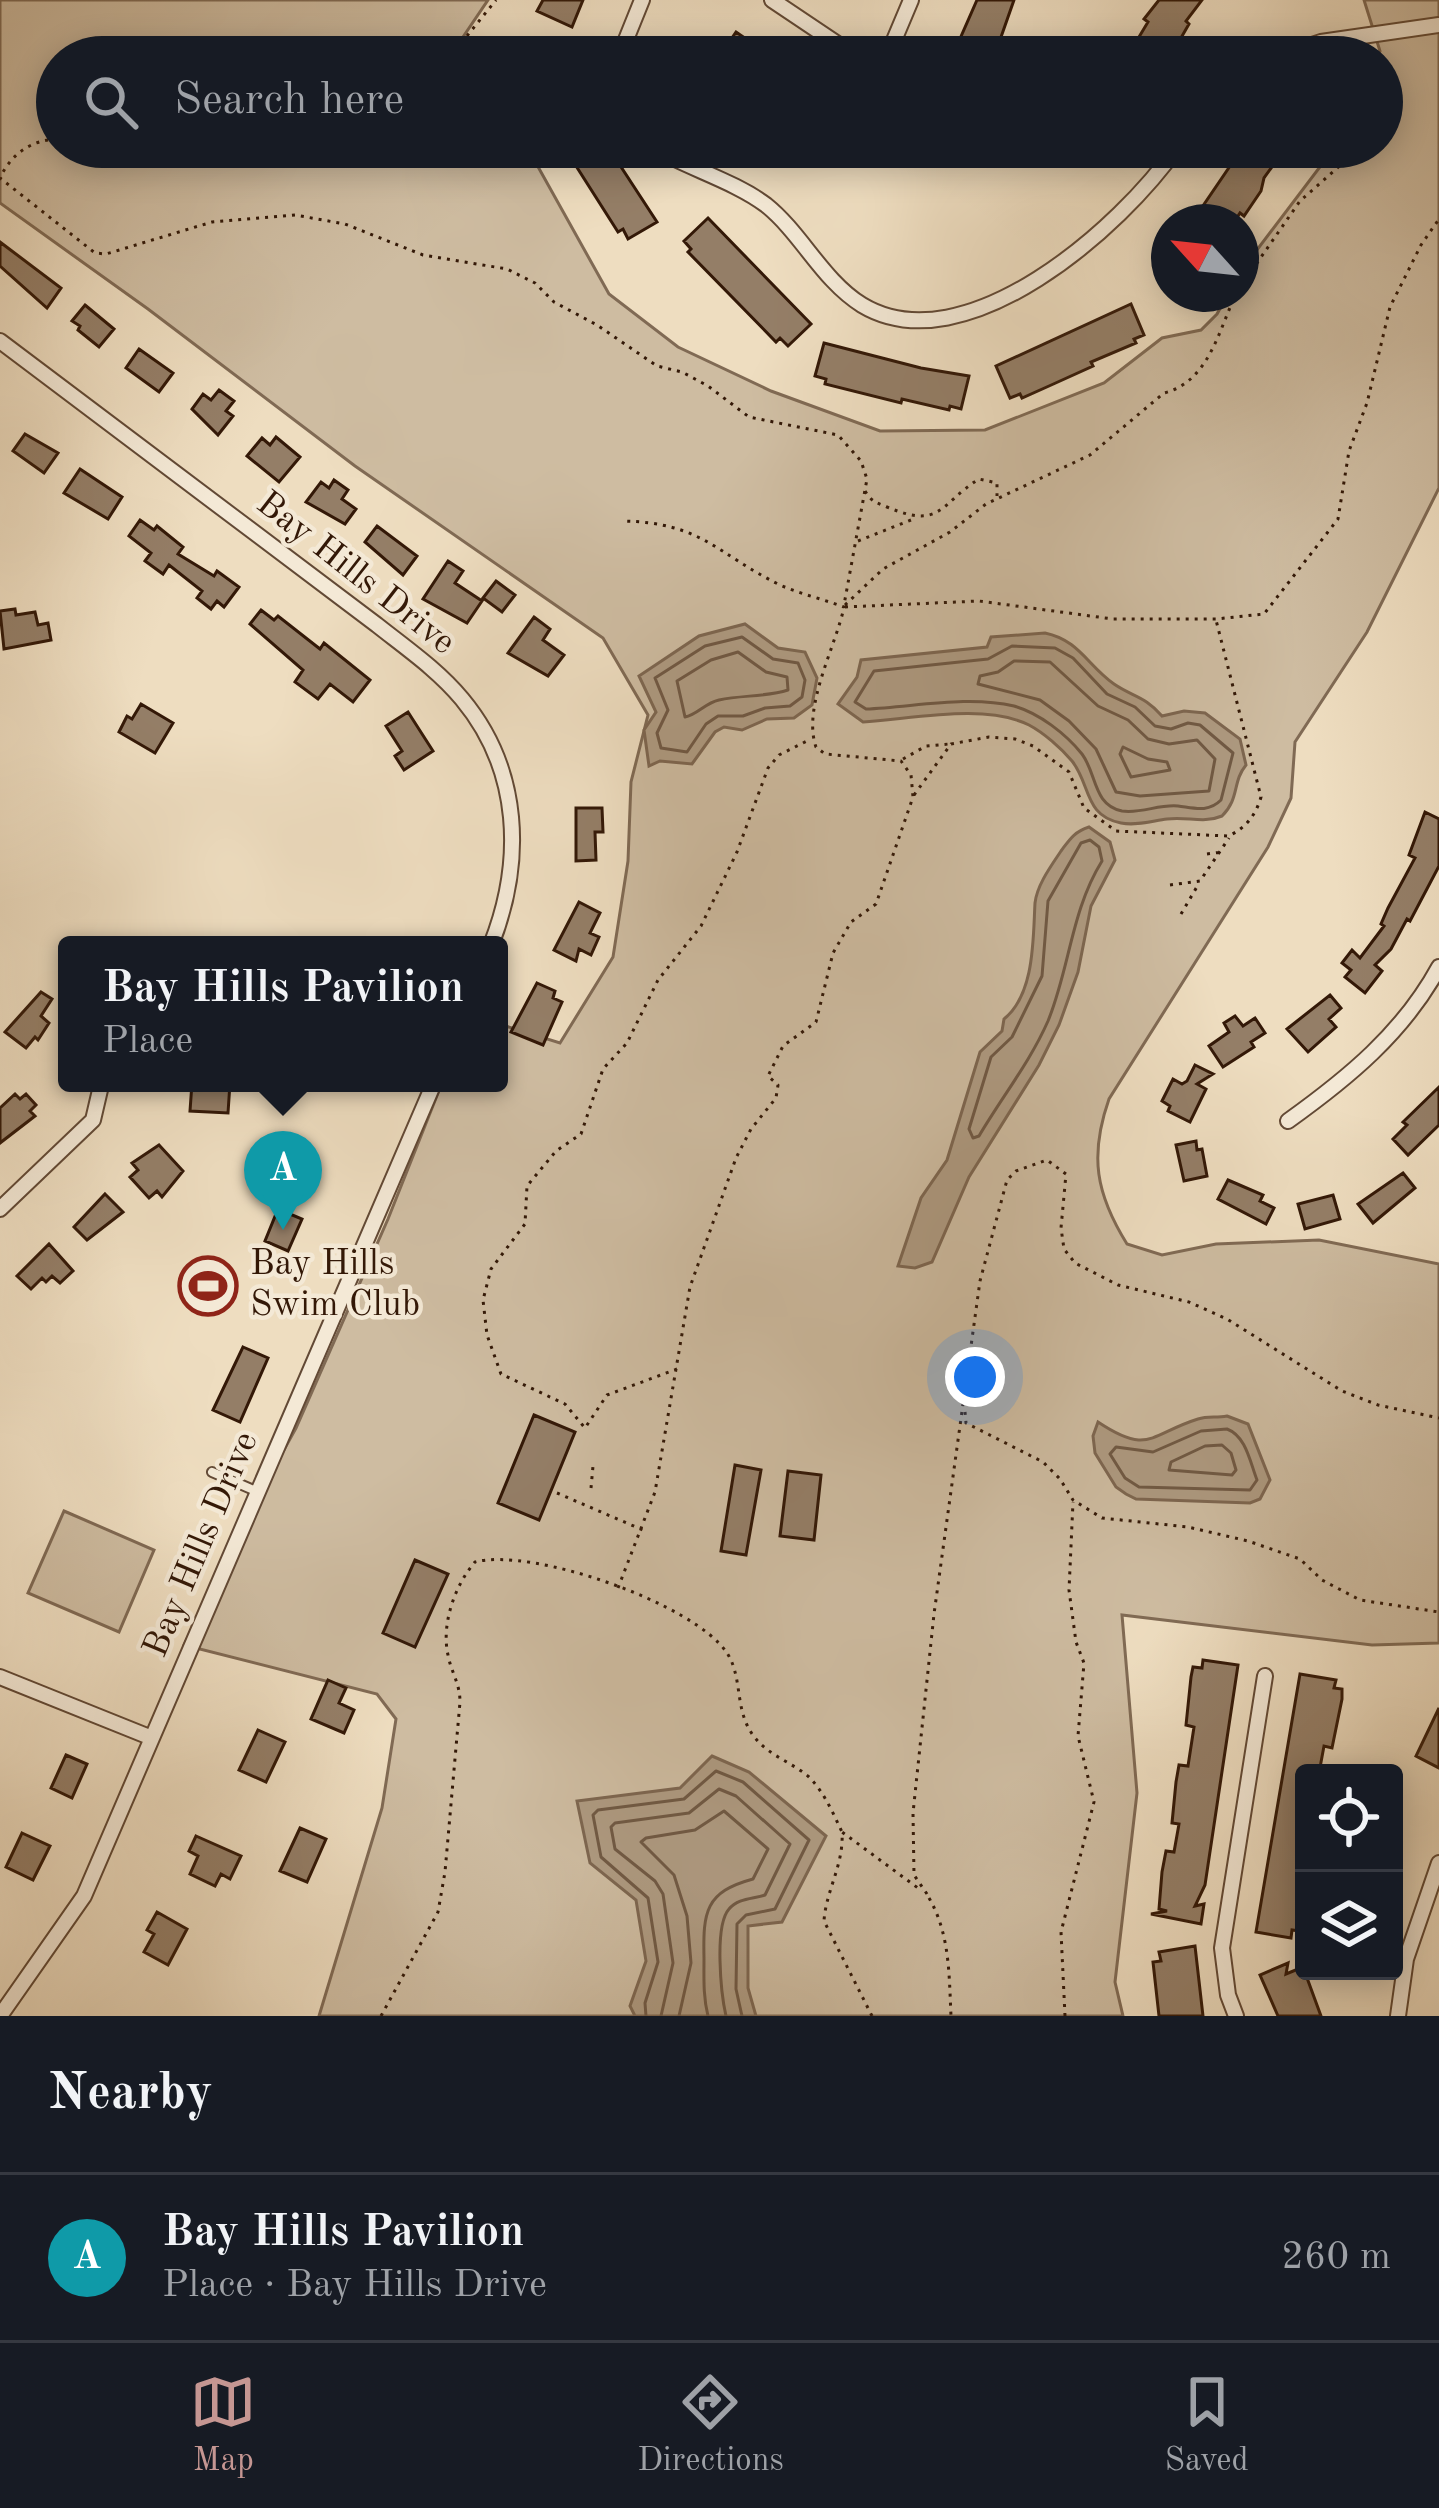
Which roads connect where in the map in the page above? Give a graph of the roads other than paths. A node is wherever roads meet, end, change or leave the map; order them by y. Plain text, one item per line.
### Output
1 (641, 0) edge
2 (772, 0) edge
3 (911, 0) edge
4 (1439, 25) edge
5 (627, 36) edge
6 (826, 36) edge
7 (896, 36) edge
8 (1363, 36) edge
9 (693, 168) edge
10 (1162, 168) edge
11 (0, 341) edge
12 (494, 936) edge
13 (1439, 967) edge
14 (100, 1092) edge
15 (430, 1092) edge
16 (1288, 1121) dead end
17 (0, 1209) edge
18 (212, 1472) dead end
19 (256, 1491) junction
20 (1265, 1676) dead end
21 (0, 1677) edge
22 (152, 1738) junction
23 (1439, 1863) edge
24 (0, 2016) edge
25 (1236, 2016) edge
26 (1398, 2016) edge

1 - 5 street
2 - 6 street
3 - 7 street
4 - 8 street
9 - 10 street
11 - 12 street, Bay Hills Drive
13 - 16 street
14 - 17 street
15 - 19 street, Bay Hills Drive
18 - 19 lane
19 - 22 street, Bay Hills Drive
20 - 25 street
21 - 22 street
22 - 24 street, Bay Hills Drive
23 - 26 street

